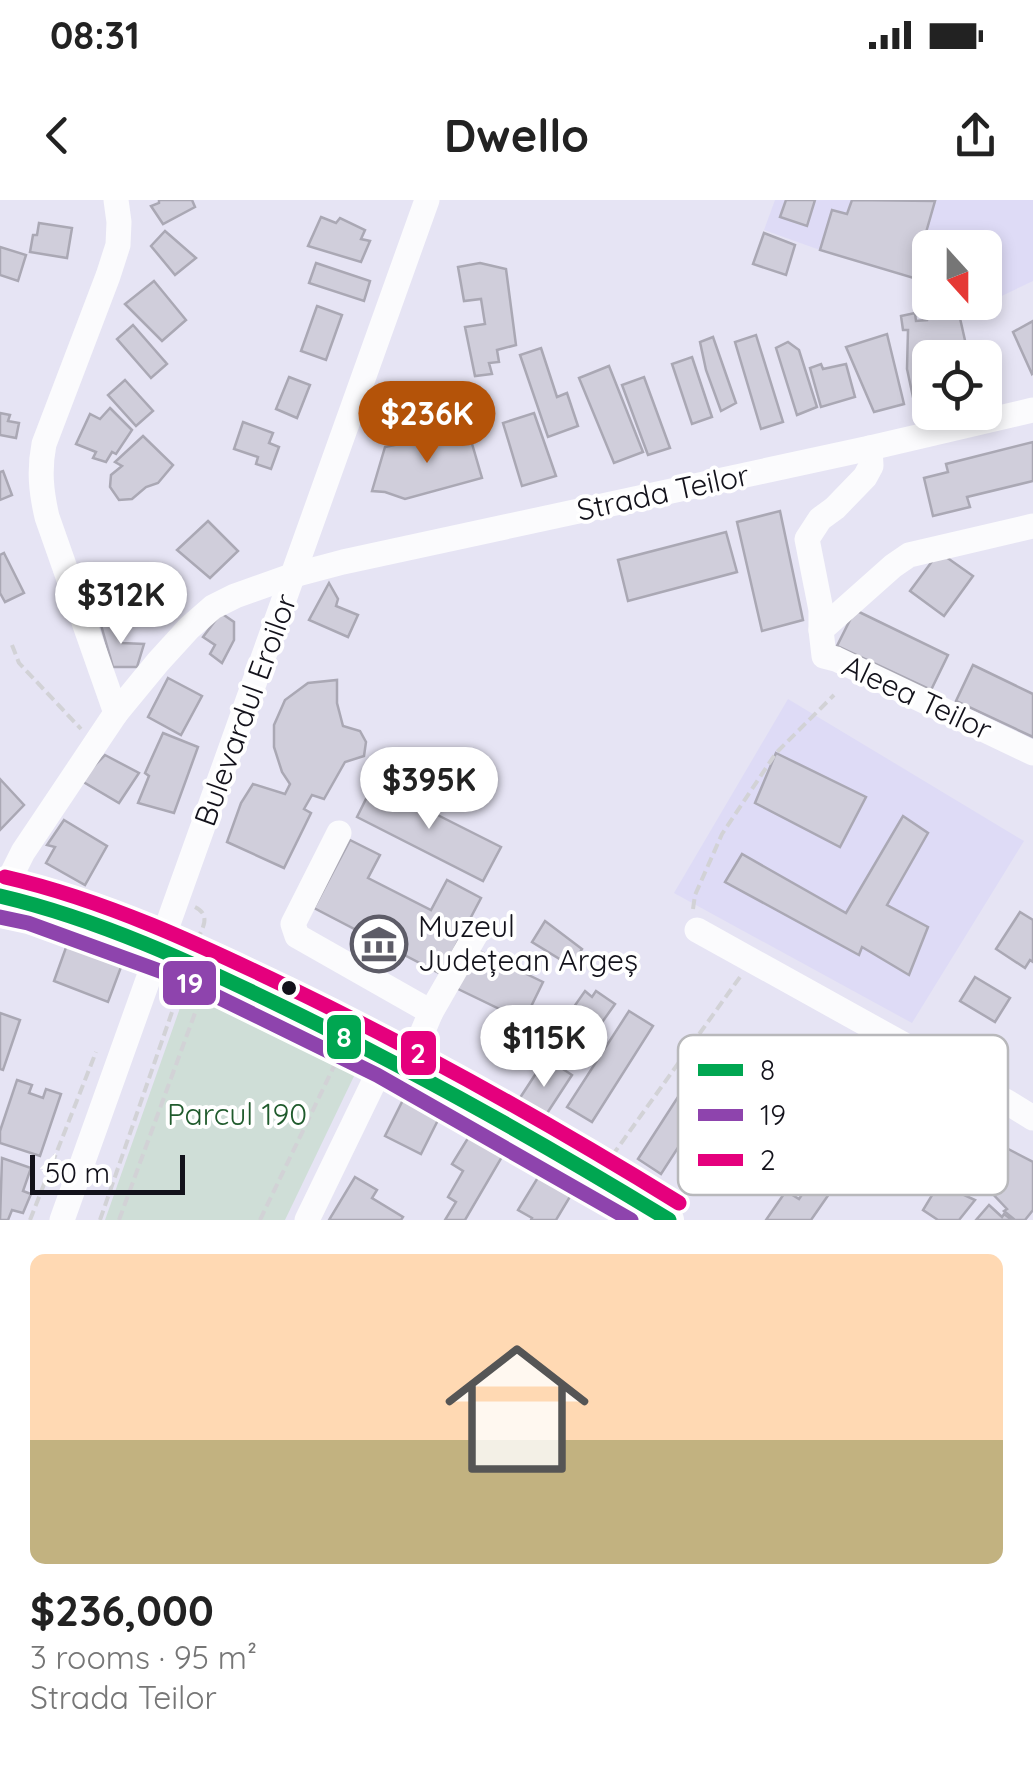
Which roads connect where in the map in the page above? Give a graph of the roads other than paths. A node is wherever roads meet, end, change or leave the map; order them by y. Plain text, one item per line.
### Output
1 (116, 200) edge
2 (427, 200) edge
3 (1033, 410) edge
4 (870, 448) junction
5 (1033, 526) edge
6 (294, 576) junction
7 (822, 630) junction
8 (116, 713) junction
9 (1033, 752) edge
10 (338, 834) dead end
11 (4, 896) edge
12 (698, 930) road end
13 (477, 932) dead end
14 (160, 948) junction
15 (431, 1012) junction
16 (887, 1035) edge
17 (396, 1063) junction
18 (1008, 1102) edge
19 (1033, 1118) edge
20 (62, 1220) edge
21 (307, 1220) edge
22 (669, 1220) edge

1 - 8 street
2 - 6 street, Bulevardul Eroilor
3 - 4 street, Strada Teilor
4 - 6 street, Strada Teilor
4 - 7 street, Aleea Teilor
5 - 7 street, Aleea Teilor
6 - 8 street, Strada Teilor
6 - 14 street, Bulevardul Eroilor
7 - 9 street, Aleea Teilor
8 - 11 street, Strada Teilor
10 - 15 street
11 - 14 main road
12 - 16 street
13 - 15 street
14 - 17 main road
14 - 20 street, Bulevardul Eroilor
15 - 17 street
17 - 21 street
17 - 22 main road
18 - 19 street

